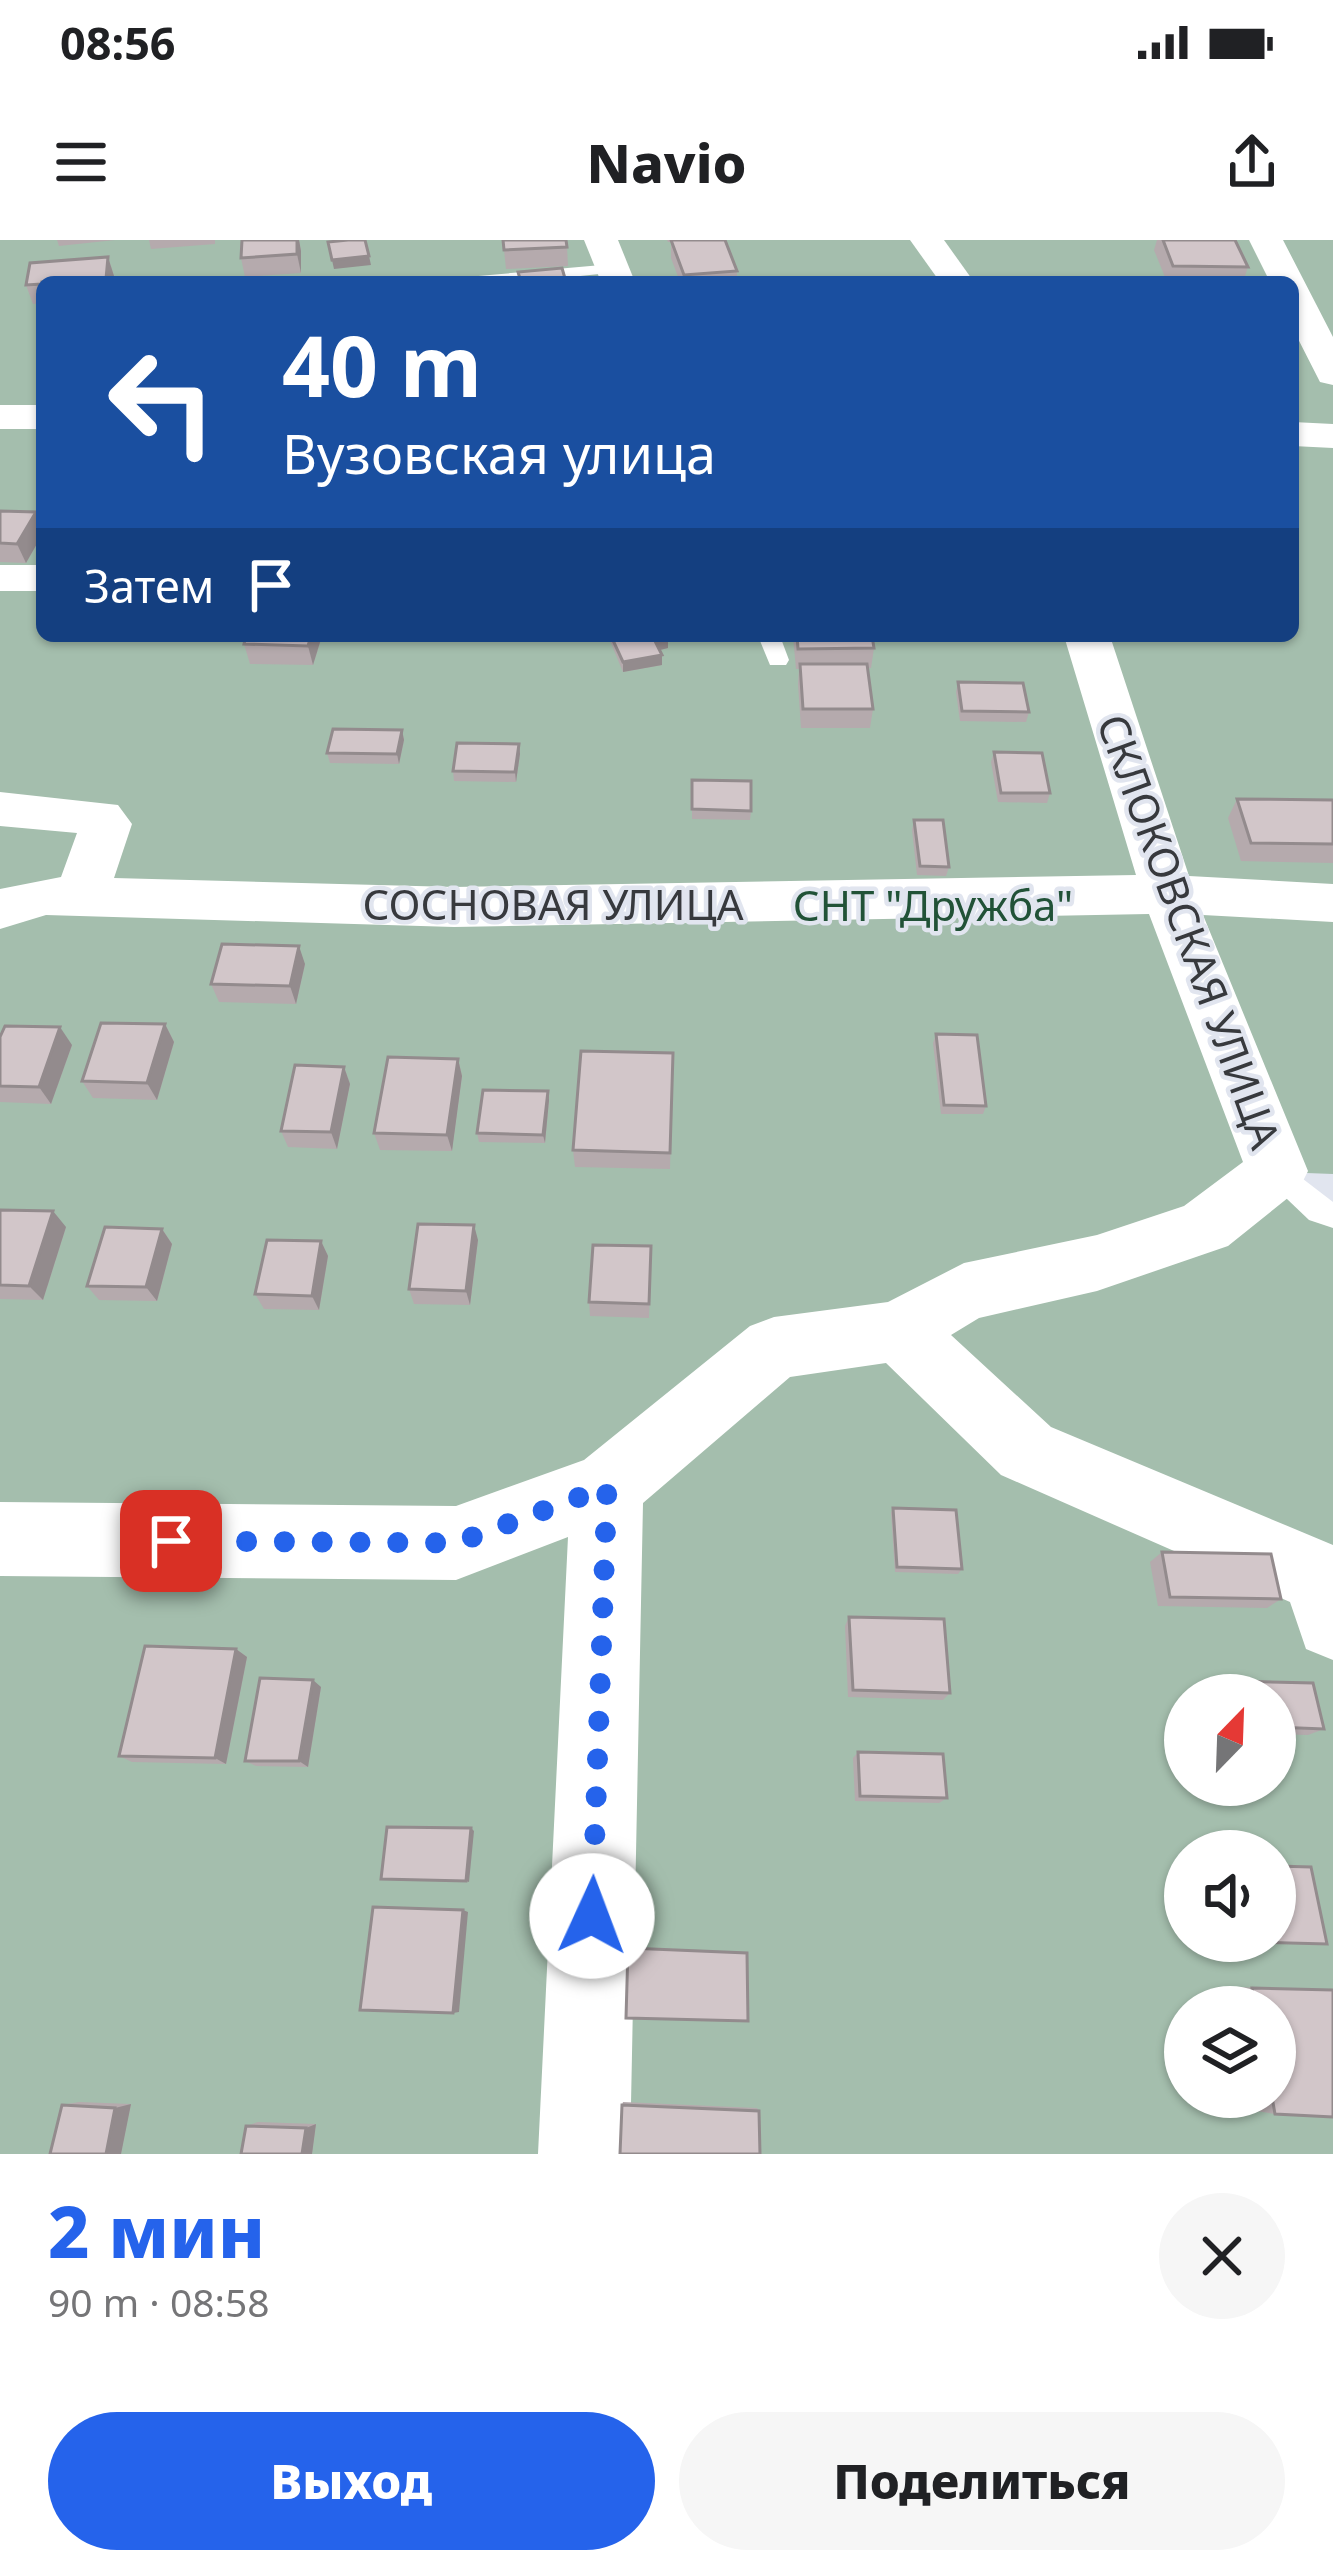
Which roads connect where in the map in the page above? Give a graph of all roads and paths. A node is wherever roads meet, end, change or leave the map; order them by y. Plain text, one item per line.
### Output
1 (927, 240) edge
2 (1266, 240) edge
3 (610, 264) edge
4 (515, 276) edge
5 (953, 276) edge
6 (1284, 276) edge
7 (1299, 305) edge
8 (1333, 374) edge
9 (0, 417) edge
10 (36, 417) edge
11 (1299, 434) edge
12 (1333, 436) edge
13 (0, 578) edge
14 (36, 578) edge
15 (771, 642) edge
16 (1089, 642) edge
17 (778, 660) dead end
18 (0, 809) edge
19 (1168, 894) junction
20 (81, 897) junction
21 (1333, 903) edge
22 (0, 909) edge
23 (1277, 1172) junction
24 (1333, 1214) edge
25 (899, 1331) junction
26 (607, 1487) junction
27 (0, 1539) edge
28 (1327, 1600) edge
29 (584, 2154) edge

1 - 5 street
2 - 6 street
3 - 4 lane
7 - 8 street
9 - 10 street
11 - 12 street
13 - 14 street
15 - 17 lane
16 - 19 street, СКЛОКОВСКАЯ УЛИЦА
18 - 20 street
19 - 20 street, СОСНОВАЯ УЛИЦА
19 - 21 street, СОСНОВАЯ УЛИЦА
19 - 23 street, СКЛОКОВСКАЯ УЛИЦА
20 - 22 street, СОСНОВАЯ УЛИЦА
23 - 24 lane
23 - 25 street, СКЛОКОВСКАЯ УЛИЦА
25 - 26 street
25 - 28 street
26 - 27 street
26 - 29 street

